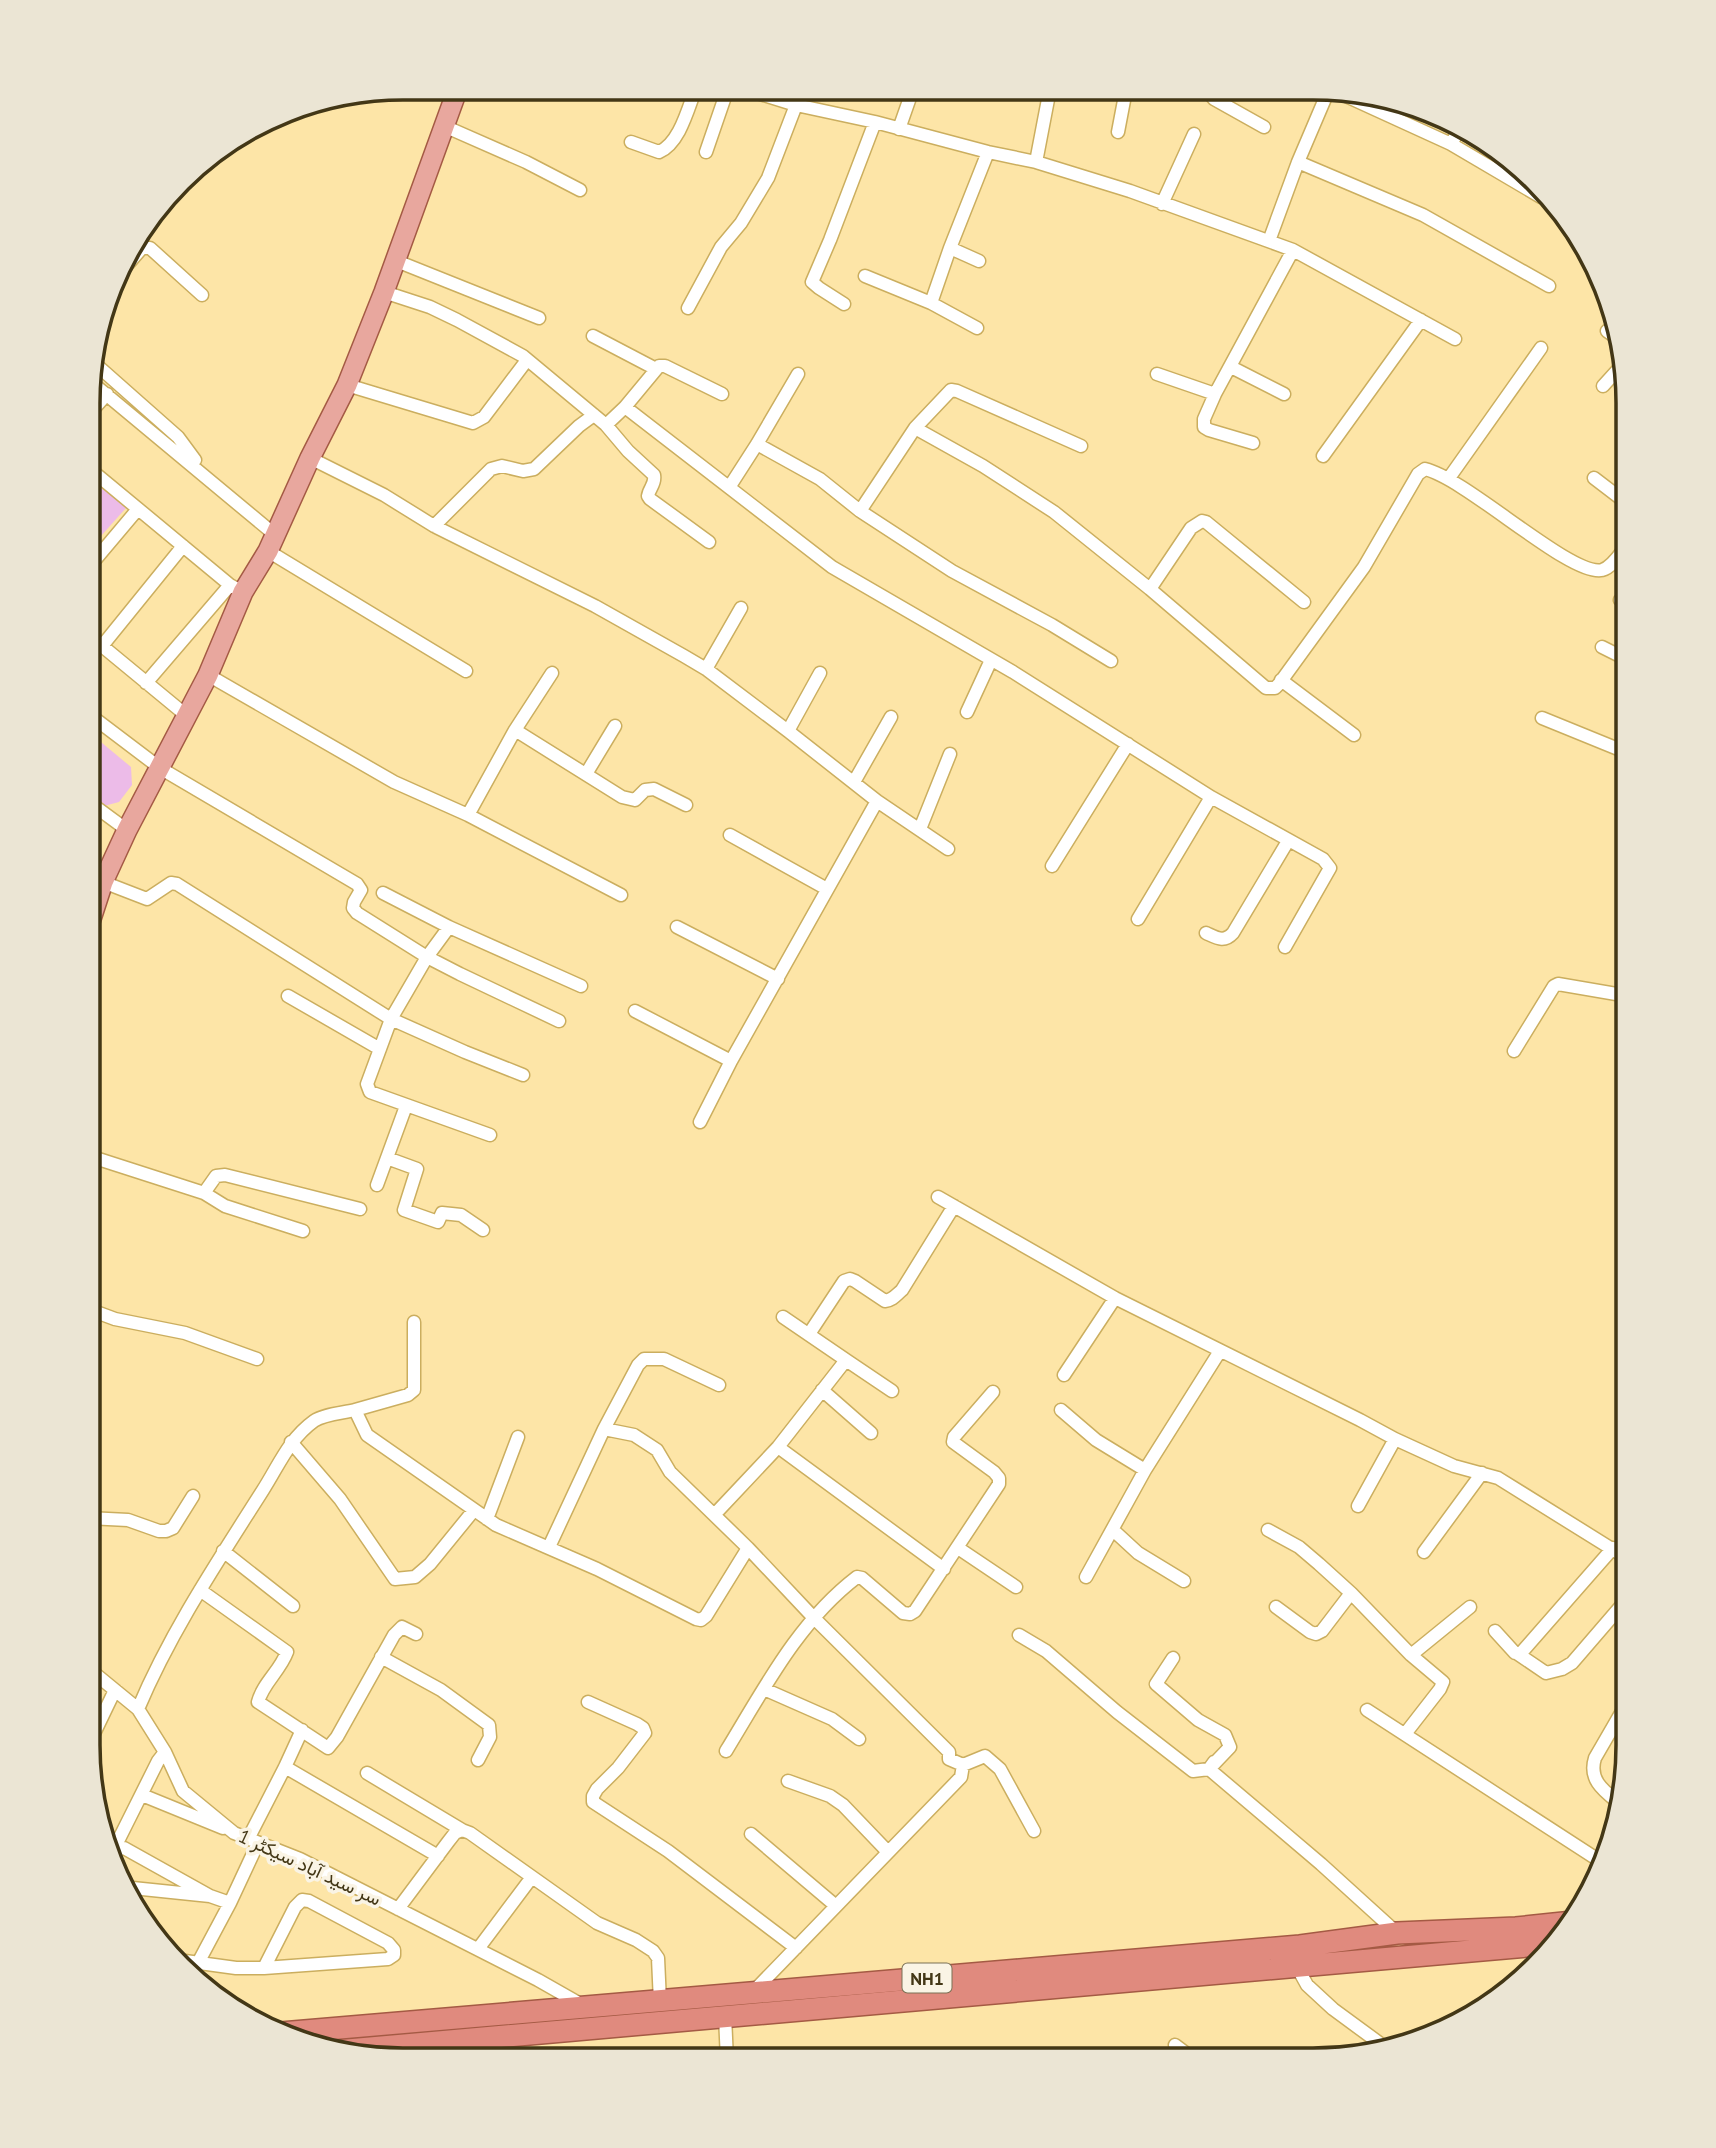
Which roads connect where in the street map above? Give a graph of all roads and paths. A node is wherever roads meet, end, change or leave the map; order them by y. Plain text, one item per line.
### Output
1 (454, 100) edge
2 (691, 100) edge
3 (725, 100) edge
4 (779, 100) edge
5 (908, 100) edge
6 (1048, 100) edge
7 (1124, 100) edge
8 (1216, 100) edge
9 (1324, 100) edge
10 (1364, 104) edge
11 (796, 105) junction
12 (875, 122) junction
13 (444, 126) junction
14 (1264, 127) dead end
15 (899, 129) junction
16 (1118, 132) dead end
17 (1194, 134) dead end
18 (1456, 135) edge
19 (631, 142) dead end
20 (1451, 144) junction
21 (706, 152) dead end
22 (988, 152) junction
23 (1036, 162) junction
24 (1298, 162) junction
25 (1526, 188) edge
26 (580, 190) dead end
27 (1162, 204) junction
28 (1269, 241) junction
29 (142, 248) edge
30 (950, 248) junction
31 (1293, 250) junction
32 (394, 260) junction
33 (979, 261) dead end
34 (864, 276) dead end
35 (1549, 286) dead end
36 (384, 292) junction
37 (202, 295) dead end
38 (932, 303) junction
39 (845, 304) dead end
40 (688, 308) dead end
41 (539, 318) dead end
42 (1421, 320) junction
43 (977, 328) dead end
44 (593, 337) dead end
45 (1455, 340) dead end
46 (1541, 348) dead end
47 (527, 360) junction
48 (1231, 367) junction
49 (101, 369) edge
50 (656, 369) junction
51 (1615, 373) edge
52 (798, 374) dead end
53 (1157, 374) dead end
54 (347, 384) junction
55 (1603, 386) dead end
56 (100, 389) edge
57 (107, 394) junction
58 (722, 394) dead end
59 (1214, 394) junction
60 (1284, 394) dead end
61 (100, 402) edge
62 (625, 407) junction
63 (594, 415) junction
64 (606, 425) junction
65 (915, 428) junction
66 (1254, 443) dead end
67 (757, 444) junction
68 (1081, 446) dead end
69 (1323, 456) dead end
70 (310, 458) junction
71 (205, 475) junction
72 (100, 477) edge
73 (1449, 478) junction
74 (1594, 478) dead end
75 (730, 486) junction
76 (1616, 495) edge
77 (138, 509) junction
78 (860, 511) junction
79 (434, 526) junction
80 (271, 542) junction
81 (709, 542) dead end
82 (183, 546) junction
83 (100, 552) edge
84 (1616, 557) edge
85 (236, 589) junction
86 (1150, 589) junction
87 (1304, 602) dead end
88 (741, 608) dead end
89 (102, 646) joint
90 (1602, 647) dead end
91 (1616, 654) edge
92 (991, 660) junction
93 (1111, 661) dead end
94 (706, 669) junction
95 (466, 671) dead end
96 (552, 673) dead end
97 (820, 673) dead end
98 (208, 675) junction
99 (1281, 680) junction
100 (146, 682) junction
101 (967, 712) dead end
102 (187, 716) junction
103 (891, 717) dead end
104 (1542, 718) dead end
105 (100, 723) edge
106 (615, 726) dead end
107 (514, 730) junction
108 (788, 731) junction
109 (1354, 735) dead end
110 (1128, 744) junction
111 (1616, 748) edge
112 (950, 754) dead end
113 (160, 768) junction
114 (586, 774) junction
115 (854, 782) junction
116 (1211, 797) junction
117 (877, 801) junction
118 (686, 805) dead end
119 (100, 810) edge
120 (468, 815) junction
121 (127, 830) junction
122 (920, 830) junction
123 (730, 835) dead end
124 (1288, 841) junction
125 (948, 849) dead end
126 (1052, 866) dead end
127 (100, 871) edge
128 (100, 879) edge
129 (827, 889) junction
130 (383, 893) dead end
131 (621, 895) dead end
132 (1138, 919) dead end
133 (449, 927) junction
134 (677, 927) dead end
135 (1206, 933) dead end
136 (1285, 947) dead end
137 (427, 957) junction
138 (778, 979) junction
139 (581, 986) dead end
140 (1616, 994) edge
141 (288, 996) dead end
142 (635, 1011) dead end
143 (391, 1019) junction
144 (559, 1021) dead end
145 (380, 1049) junction
146 (1514, 1051) dead end
147 (731, 1062) junction
148 (523, 1074) dead end
149 (406, 1106) junction
150 (700, 1122) dead end
151 (490, 1135) dead end
152 (387, 1158) junction
153 (100, 1160) edge
154 (377, 1185) dead end
155 (204, 1193) junction
156 (939, 1197) dead end
157 (954, 1206) junction
158 (360, 1209) dead end
159 (483, 1230) dead end
160 (303, 1231) dead end
161 (1115, 1298) junction
162 (100, 1313) edge
163 (783, 1317) dead end
164 (414, 1322) dead end
165 (809, 1334) junction
166 (1220, 1351) junction
167 (257, 1359) dead end
168 (846, 1360) junction
169 (1064, 1375) dead end
170 (719, 1385) dead end
171 (822, 1390) junction
172 (892, 1391) dead end
173 (993, 1392) dead end
174 (355, 1410) junction
175 (1061, 1410) dead end
176 (604, 1429) junction
177 (871, 1433) dead end
178 (517, 1437) dead end
179 (1395, 1439) junction
180 (291, 1441) junction
181 (778, 1447) junction
182 (1145, 1470) junction
183 (1482, 1473) junction
184 (192, 1496) dead end
185 (1358, 1506) dead end
186 (474, 1510) junction
187 (715, 1514) junction
188 (100, 1519) edge
189 (487, 1519) junction
190 (1113, 1530) junction
191 (1268, 1530) dead end
192 (548, 1546) junction
193 (748, 1548) junction
194 (958, 1548) junction
195 (1612, 1548) junction
196 (223, 1551) junction
197 (1616, 1551) edge
198 (1424, 1552) dead end
199 (944, 1569) junction
200 (1086, 1577) dead end
201 (1184, 1581) dead end
202 (1016, 1587) dead end
203 (200, 1590) junction
204 (1351, 1593) junction
205 (293, 1606) dead end
206 (1276, 1607) dead end
207 (1469, 1607) dead end
208 (1616, 1612) edge
209 (813, 1617) junction
210 (1494, 1631) dead end
211 (416, 1634) dead end
212 (1019, 1635) dead end
213 (1518, 1654) junction
214 (1411, 1655) junction
215 (381, 1657) junction
216 (1173, 1658) dead end
217 (100, 1677) edge
218 (764, 1689) junction
219 (116, 1690) junction
220 (588, 1702) dead end
221 (138, 1709) junction
222 (1367, 1710) dead end
223 (100, 1722) edge
224 (1616, 1722) edge
225 (302, 1730) junction
226 (1405, 1734) junction
227 (859, 1739) dead end
228 (726, 1751) dead end
229 (165, 1752) junction
230 (478, 1760) dead end
231 (963, 1765) junction
232 (285, 1767) junction
233 (1209, 1769) junction
234 (367, 1773) dead end
235 (788, 1781) dead end
236 (142, 1795) junction
237 (1612, 1796) edge
238 (462, 1830) junction
239 (1034, 1830) dead end
240 (234, 1833) junction
241 (751, 1834) dead end
242 (253, 1841) junction
243 (117, 1844) edge
244 (119, 1849) edge
245 (888, 1852) junction
246 (438, 1856) junction
247 (1594, 1858) edge
248 (532, 1877) junction
249 (136, 1888) edge
250 (209, 1896) junction
251 (230, 1903) junction
252 (836, 1906) junction
253 (398, 1909) junction
254 (1558, 1924) edge
255 (1397, 1933) junction
256 (1541, 1945) edge
257 (796, 1948) junction
258 (478, 1949) junction
259 (191, 1962) edge
260 (192, 1962) edge
261 (1296, 1965) junction
262 (264, 1968) junction
263 (752, 1994) junction
264 (660, 2002) junction
265 (585, 2006) junction
266 (725, 2016) junction
267 (305, 2032) edge
268 (1377, 2041) edge
269 (1175, 2045) dead end
270 (377, 2047) edge
271 (726, 2048) edge
272 (1179, 2048) edge

1 - 13 main road
2 - 19 street
3 - 21 street
4 - 11 street
5 - 15 street
6 - 23 street
7 - 16 street
8 - 14 street
9 - 24 street
10 - 20 street
11 - 12 street
11 - 40 street
12 - 15 street
12 - 39 street
13 - 26 street
13 - 32 main road
15 - 22 street
17 - 27 street
18 - 20 street
20 - 25 street
22 - 23 street
22 - 30 street
23 - 27 street
24 - 28 street
24 - 35 street
27 - 28 street
28 - 31 street
29 - 37 street
30 - 33 street
30 - 38 street
31 - 42 street
31 - 48 street
32 - 36 main road
32 - 41 street
34 - 38 street
36 - 47 street
36 - 54 main road
38 - 43 street
42 - 45 street
42 - 69 street
44 - 50 street
46 - 73 street
47 - 54 street
47 - 63 street
48 - 59 street
48 - 60 street
49 - 71 street
50 - 58 street
50 - 62 street
51 - 55 street
52 - 67 street
53 - 59 street
54 - 70 main road
56 - 57 street
57 - 61 street
57 - 71 street
59 - 66 street
62 - 64 street
62 - 75 street
63 - 64 street
63 - 79 street
64 - 81 street
65 - 68 street
65 - 78 street
65 - 86 street
67 - 75 street
67 - 78 street
70 - 79 street
70 - 80 main road
71 - 80 street
72 - 77 street
73 - 84 street
73 - 99 street
74 - 76 street
75 - 92 street
77 - 82 street
77 - 83 street
78 - 93 street
79 - 94 street
80 - 85 main road
80 - 95 street
82 - 85 street
82 - 89 street
85 - 98 main road
85 - 100 street
86 - 87 street
86 - 99 street
88 - 94 street
89 - 100 street
90 - 91 street
92 - 101 street
92 - 110 street
94 - 108 street
96 - 107 street
97 - 108 street
98 - 102 main road
98 - 120 street
99 - 109 street
100 - 102 street
102 - 113 main road
103 - 115 street
104 - 111 street
105 - 113 street
106 - 114 street
107 - 114 street
107 - 120 street
108 - 115 street
110 - 116 street
110 - 126 street
112 - 122 street
113 - 121 main road
113 - 137 street
114 - 118 street
115 - 117 street
116 - 124 street
116 - 132 street
117 - 122 street
117 - 129 street
119 - 121 street
120 - 131 street
121 - 127 main road
122 - 125 street
123 - 129 street
124 - 135 street
124 - 136 street
128 - 143 street
129 - 138 street
130 - 133 street
133 - 137 street
133 - 139 street
134 - 138 street
137 - 143 street
137 - 144 street
138 - 147 street
140 - 146 street
141 - 145 street
142 - 147 street
143 - 145 street
143 - 148 street
145 - 149 street
147 - 150 street
149 - 151 street
149 - 152 street
152 - 154 street
152 - 159 street
153 - 155 street
155 - 158 street
155 - 160 street
156 - 157 street
157 - 161 street
157 - 165 street
161 - 166 street
161 - 169 street
162 - 167 street
163 - 165 street
164 - 174 street
165 - 168 street
166 - 179 street
166 - 182 street
168 - 171 street
168 - 172 street
170 - 176 street
171 - 177 street
171 - 181 street
173 - 194 street
174 - 180 street
174 - 186 street
175 - 182 street
176 - 187 street
176 - 192 street
178 - 189 street
179 - 183 street
179 - 185 street
180 - 186 street
180 - 196 street
181 - 187 street
181 - 199 street
182 - 190 street
183 - 195 street
183 - 198 street
184 - 188 street
186 - 189 street
187 - 193 street
189 - 192 street
190 - 200 street
190 - 201 street
191 - 204 street
192 - 193 street
193 - 209 street
194 - 199 street
194 - 202 street
195 - 197 street
195 - 213 street
196 - 203 street
196 - 205 street
199 - 209 street
203 - 221 street
203 - 225 street
204 - 206 street
204 - 214 street
207 - 214 street
208 - 213 street
209 - 218 street
209 - 231 street
210 - 213 street
211 - 215 street
212 - 233 street
214 - 226 street
215 - 225 street
215 - 230 street
216 - 233 street
217 - 219 street, سر سید آباد سیکٹر 1
218 - 227 street
218 - 228 street
219 - 221 street, سر سید آباد سیکٹر 1
219 - 223 street
220 - 257 street
221 - 229 street, سر سید آباد سیکٹر 1
222 - 226 street
224 - 237 street
225 - 232 street
226 - 247 street
229 - 236 street
229 - 240 street, سر سید آباد سیکٹر 1
231 - 239 street
231 - 245 street
232 - 242 street
232 - 246 street
233 - 255 street
234 - 238 street
235 - 245 street
236 - 240 street
236 - 243 street
238 - 246 street
238 - 248 street
240 - 242 street, سر سید آباد سیکٹر 1
241 - 252 street
242 - 251 street
242 - 253 street, سر سید آباد سیکٹر 1
244 - 250 street
245 - 252 street
246 - 253 street
248 - 258 street
248 - 264 street
249 - 250 street
250 - 251 street
251 - 259 street
252 - 257 street
253 - 258 street, سر سید آباد سیکٹر 1
254 - 255 highway, NH1
255 - 263 highway, NH1
256 - 261 highway, NH1
257 - 263 street
258 - 265 street, سر سید آباد سیکٹر 1
260 - 262 street
261 - 266 highway, NH1
261 - 268 street
262 - 262 street
263 - 264 highway, NH1
264 - 265 highway, NH1
265 - 267 highway, NH1
266 - 270 highway, NH1
266 - 271 street
269 - 272 street

